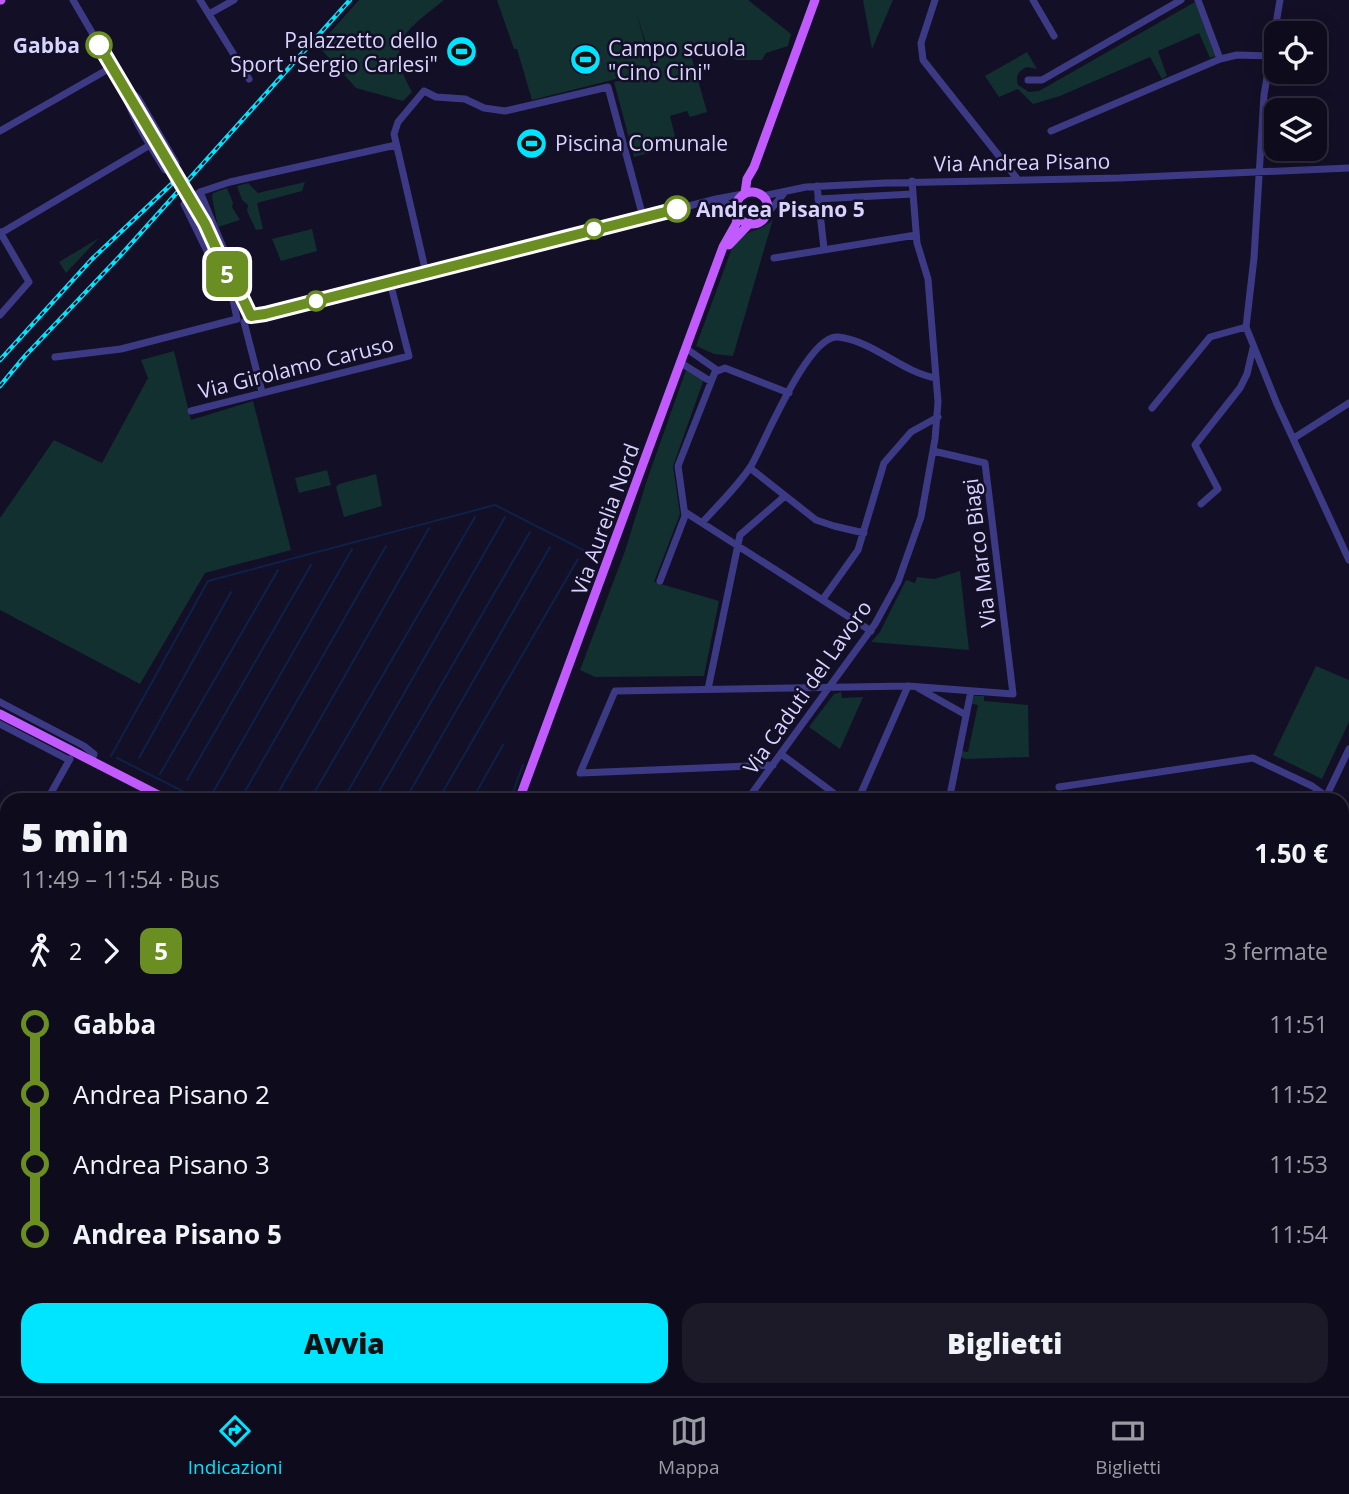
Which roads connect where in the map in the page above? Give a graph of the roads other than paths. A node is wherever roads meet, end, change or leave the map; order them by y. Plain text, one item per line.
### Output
1 (73, 0) edge
2 (200, 0) edge
3 (234, 0) edge
4 (815, 0) edge
5 (935, 0) edge
6 (1033, 0) edge
7 (1181, 0) edge
8 (1198, 0) edge
9 (1280, 0) edge
10 (209, 14) junction
11 (1277, 21) edge
12 (1054, 36) dead end
13 (1264, 56) edge
14 (1220, 59) junction
15 (112, 66) junction
16 (249, 79) dead end
17 (1028, 80) dead end
18 (121, 82) junction
19 (1266, 84) edge
20 (0, 131) edge
21 (1051, 131) dead end
22 (150, 145) junction
23 (396, 145) junction
24 (168, 163) tunnel mouth
25 (754, 167) junction
26 (1349, 168) edge
27 (1259, 170) junction
28 (1018, 180) junction
29 (912, 181) junction
30 (867, 184) junction
31 (817, 186) junction
32 (201, 192) junction
33 (785, 192) junction
34 (744, 194) junction
35 (761, 194) junction
36 (912, 194) junction
37 (867, 196) junction
38 (818, 199) junction
39 (712, 201) junction
40 (192, 202) tunnel mouth
41 (737, 213) junction
42 (767, 214) junction
43 (643, 218) junction
44 (750, 223) junction
45 (0, 232) edge
46 (916, 235) junction
47 (824, 249) junction
48 (723, 251) junction
49 (774, 258) dead end
50 (426, 273) junction
51 (390, 282) junction
52 (236, 295) junction
53 (248, 312) junction
54 (0, 315) edge
55 (239, 317) junction
56 (1246, 327) junction
57 (1253, 348) junction
58 (687, 349) junction
59 (55, 357) dead end
60 (681, 363) junction
61 (1261, 365) junction
62 (717, 370) junction
63 (1247, 374) junction
64 (936, 378) junction
65 (710, 381) junction
66 (262, 392) junction
67 (789, 393) junction
68 (1349, 403) edge
69 (1152, 408) dead end
70 (191, 411) dead end
71 (938, 417) junction
72 (1294, 438) junction
73 (933, 451) junction
74 (750, 468) junction
75 (785, 496) junction
76 (1201, 504) dead end
77 (685, 512) junction
78 (702, 523) junction
79 (864, 533) junction
80 (737, 545) junction
81 (1349, 560) edge
82 (660, 582) dead end
83 (823, 599) junction
84 (871, 631) junction
85 (911, 686) junction
86 (831, 688) junction
87 (708, 689) junction
88 (971, 691) junction
89 (0, 702) edge
90 (0, 714) edge
91 (966, 715) junction
92 (0, 724) edge
93 (1349, 749) edge
94 (781, 754) junction
95 (72, 756) junction
96 (91, 761) junction
97 (773, 765) junction
98 (1059, 787) dead end
99 (51, 793) edge
100 (154, 793) edge
101 (522, 793) edge
102 (752, 793) edge
103 (834, 793) edge
104 (861, 793) edge
105 (950, 793) edge
106 (1320, 793) edge
107 (1327, 793) edge

1 - 15 street
2 - 10 street
3 - 10 street
4 - 25 main road
5 - 28 street
6 - 12 street
7 - 17 street
8 - 14 street
9 - 11 street
10 - 16 street
13 - 14 street
14 - 21 street
15 - 18 street
15 - 20 street
18 - 22 street
18 - 22 street
18 - 24 street
19 - 27 street
22 - 45 street
23 - 32 street
23 - 43 street
23 - 50 street
25 - 34 main road
25 - 35 main road
26 - 27 street, Via Andrea Pisano
27 - 28 street, Via Andrea Pisano
27 - 56 street
28 - 29 street, Via Andrea Pisano
29 - 30 street, Via Andrea Pisano
29 - 36 street, Via Caduti del Lavoro
30 - 31 street, Via Andrea Pisano
30 - 37 street
31 - 33 street, Via Andrea Pisano
31 - 38 street
32 - 52 street
32 - 52 street
33 - 35 street, Via Andrea Pisano
33 - 42 street
34 - 35 main road
34 - 39 street
34 - 41 main road
35 - 42 main road
36 - 37 street
36 - 46 street, Via Caduti del Lavoro
37 - 38 street
38 - 47 street
39 - 41 street
39 - 43 street
40 - 52 street
41 - 44 main road
41 - 48 main road, Via Aurelia Nord
42 - 44 main road
43 - 50 street
44 - 48 main road
45 - 54 street
46 - 47 street
46 - 64 street, Via Caduti del Lavoro
47 - 49 street
48 - 58 main road, Via Aurelia Nord
50 - 51 street
51 - 53 street
51 - 66 street, Via Girolamo Caruso
52 - 53 street
52 - 55 street
53 - 55 street
53 - 55 street
55 - 59 street
55 - 66 street
56 - 57 street
56 - 69 street
57 - 61 street
57 - 63 street
58 - 60 main road, Via Aurelia Nord
58 - 62 street
60 - 65 street
60 - 101 main road, Via Aurelia Nord
61 - 63 street
61 - 72 street
62 - 65 street
62 - 67 street
63 - 76 street
64 - 67 street
64 - 71 street, Via Caduti del Lavoro
65 - 77 street
66 - 70 street, Via Girolamo Caruso
67 - 74 street
68 - 72 street
71 - 73 street, Via Caduti del Lavoro
71 - 79 street
72 - 81 street
73 - 84 street, Via Caduti del Lavoro
73 - 88 street, Via Marco Biagi
74 - 75 street
74 - 78 street
75 - 79 street
75 - 80 street
77 - 78 street
77 - 82 street
78 - 80 street
79 - 83 street
80 - 83 street
80 - 87 street
83 - 84 street
84 - 86 street, Via Caduti del Lavoro
85 - 86 street
85 - 88 street
85 - 91 street
85 - 104 street
86 - 87 street
86 - 94 street, Via Caduti del Lavoro
87 - 97 street
88 - 91 street
89 - 96 street
90 - 95 main road
91 - 105 street
92 - 95 street
93 - 107 street
94 - 97 street, Via Caduti del Lavoro
94 - 103 street
95 - 96 main road
95 - 99 street
96 - 100 main road
97 - 102 street, Via Caduti del Lavoro
98 - 106 street

